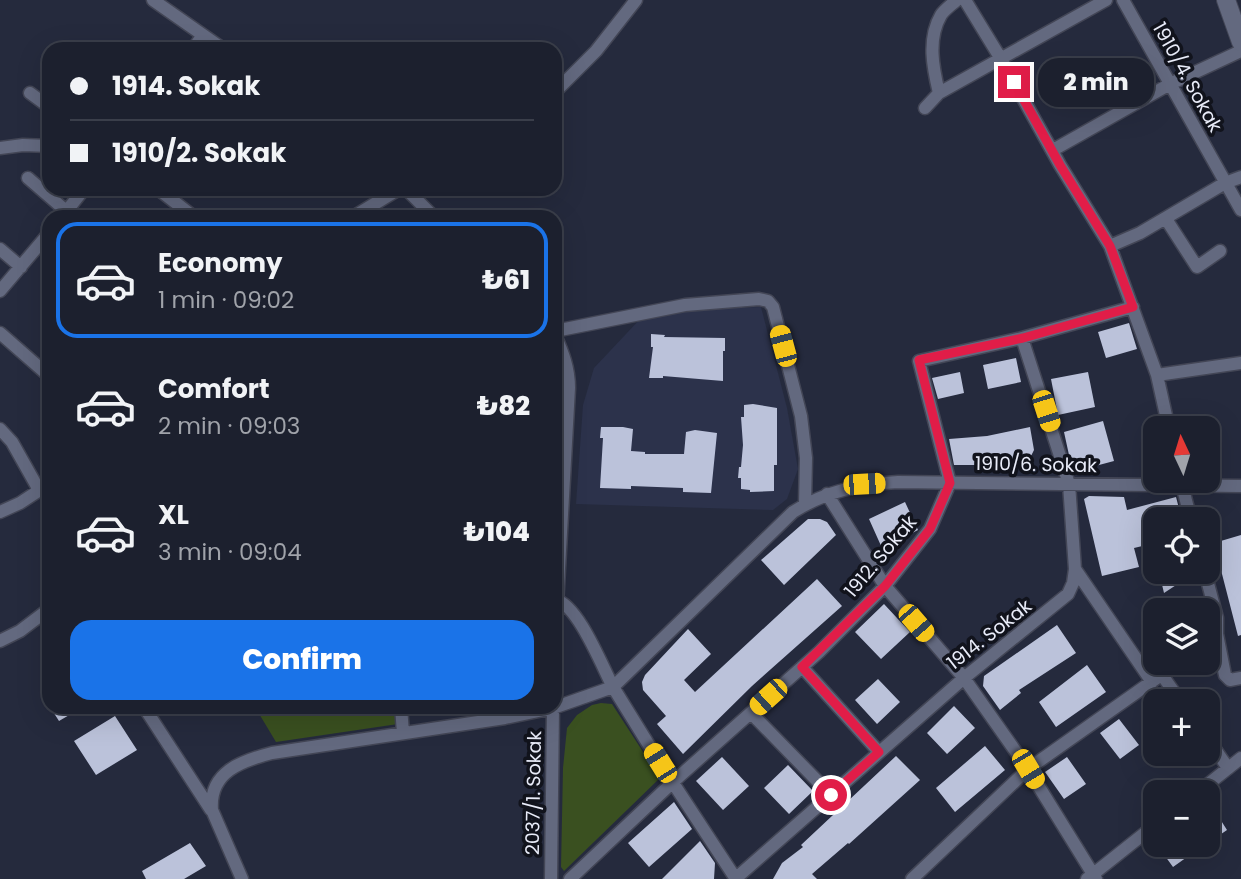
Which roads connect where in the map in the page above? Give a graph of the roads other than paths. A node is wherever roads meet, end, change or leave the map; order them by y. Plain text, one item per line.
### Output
1 (153, 0) edge
2 (636, 0) edge
3 (957, 0) edge
4 (965, 0) edge
5 (1105, 0) edge
6 (1123, 0) edge
7 (1214, 0) edge
8 (1226, 0) edge
9 (1238, 35) edge
10 (203, 36) junction
11 (198, 42) edge
12 (212, 42) edge
13 (1241, 51) edge
14 (1001, 59) junction
15 (1170, 84) junction
16 (562, 85) edge
17 (30, 93) dead end
18 (939, 93) junction
19 (42, 102) edge
20 (925, 108) dead end
21 (42, 146) edge
22 (0, 148) edge
23 (1053, 150) junction
24 (1241, 177) edge
25 (28, 178) dead end
26 (1225, 183) junction
27 (42, 191) edge
28 (47, 196) edge
29 (167, 196) edge
30 (388, 196) edge
31 (413, 196) edge
32 (63, 210) edge
33 (185, 210) edge
34 (364, 210) edge
35 (427, 210) edge
36 (1241, 210) edge
37 (1166, 219) junction
38 (42, 242) edge
39 (1110, 246) junction
40 (0, 249) edge
41 (1220, 251) dead end
42 (21, 267) junction
43 (0, 291) edge
44 (1133, 307) junction
45 (562, 332) edge
46 (0, 333) edge
47 (1023, 338) junction
48 (562, 352) edge
49 (1241, 363) edge
50 (42, 370) edge
51 (1157, 375) junction
52 (1166, 416) edge
53 (0, 429) edge
54 (562, 454) edge
55 (950, 483) junction
56 (1143, 483) edge
57 (42, 484) edge
58 (1069, 484) junction
59 (1220, 484) edge
60 (1241, 485) edge
61 (42, 488) edge
62 (827, 494) junction
63 (805, 504) junction
64 (0, 512) edge
65 (1075, 569) junction
66 (885, 586) junction
67 (562, 602) edge
68 (42, 614) edge
69 (0, 640) edge
70 (1220, 660) edge
71 (802, 667) junction
72 (1161, 675) edge
73 (964, 678) junction
74 (1157, 678) junction
75 (1241, 678) edge
76 (613, 687) junction
77 (1168, 689) edge
78 (562, 705) edge
79 (751, 713) junction
80 (149, 714) edge
81 (402, 714) edge
82 (524, 714) edge
83 (553, 714) edge
84 (403, 733) junction
85 (879, 752) junction
86 (1220, 756) edge
87 (1241, 758) edge
88 (1228, 768) junction
89 (1028, 769) junction
90 (1213, 780) edge
91 (673, 782) junction
92 (831, 795) junction
93 (212, 810) junction
94 (1143, 835) edge
95 (1091, 877) edge
96 (242, 879) edge
97 (551, 879) edge
98 (570, 879) edge
99 (736, 879) edge
100 (912, 879) edge

1 - 10 street
2 - 16 street
3 - 18 street
4 - 14 street
5 - 14 street
6 - 15 street, 1910/4. Sokak
7 - 9 street
8 - 9 street
10 - 11 street
10 - 12 street
13 - 15 street
14 - 18 street
14 - 23 street
15 - 23 street
15 - 26 street, 1910/4. Sokak
17 - 19 street
18 - 20 street
21 - 22 street
23 - 39 street
24 - 26 street
25 - 27 street
26 - 36 street, 1910/4. Sokak
26 - 37 street
28 - 32 street
29 - 33 street
30 - 34 street
31 - 35 street
37 - 39 street
37 - 41 street
38 - 42 street
39 - 44 street
40 - 42 street
42 - 43 street
44 - 47 street
44 - 51 street
45 - 63 street
46 - 50 street
47 - 55 street
47 - 58 street, 1914. Sokak
48 - 54 street
49 - 51 street
51 - 52 street
53 - 57 street
55 - 58 street, 1910/6. Sokak
55 - 62 street, 1910/6. Sokak
55 - 66 street, 1912. Sokak
56 - 58 street, 1910/6. Sokak
58 - 65 street, 1914. Sokak
59 - 60 street, 1910/6. Sokak
61 - 64 street
62 - 63 street, 1910/6. Sokak
62 - 66 street
63 - 76 street, 1910/6. Sokak
65 - 73 street, 1914. Sokak
65 - 74 street
66 - 71 street, 1912. Sokak
66 - 73 street
67 - 76 street
68 - 69 street
70 - 75 street
71 - 79 street, 1912. Sokak
71 - 85 street
72 - 74 street
73 - 85 street, 1914. Sokak
73 - 89 street
74 - 77 street
74 - 89 street
76 - 78 street
76 - 91 street
79 - 91 street, 1912. Sokak
79 - 92 street
80 - 93 street
81 - 84 street
82 - 84 street
83 - 97 street, 2037/1. Sokak
84 - 93 street
85 - 92 street, 1914. Sokak
86 - 88 street
87 - 88 street
88 - 90 street
89 - 95 street
89 - 100 street
91 - 98 street, 1912. Sokak
91 - 99 street
92 - 99 street, 1914. Sokak
93 - 96 street
94 - 95 street

